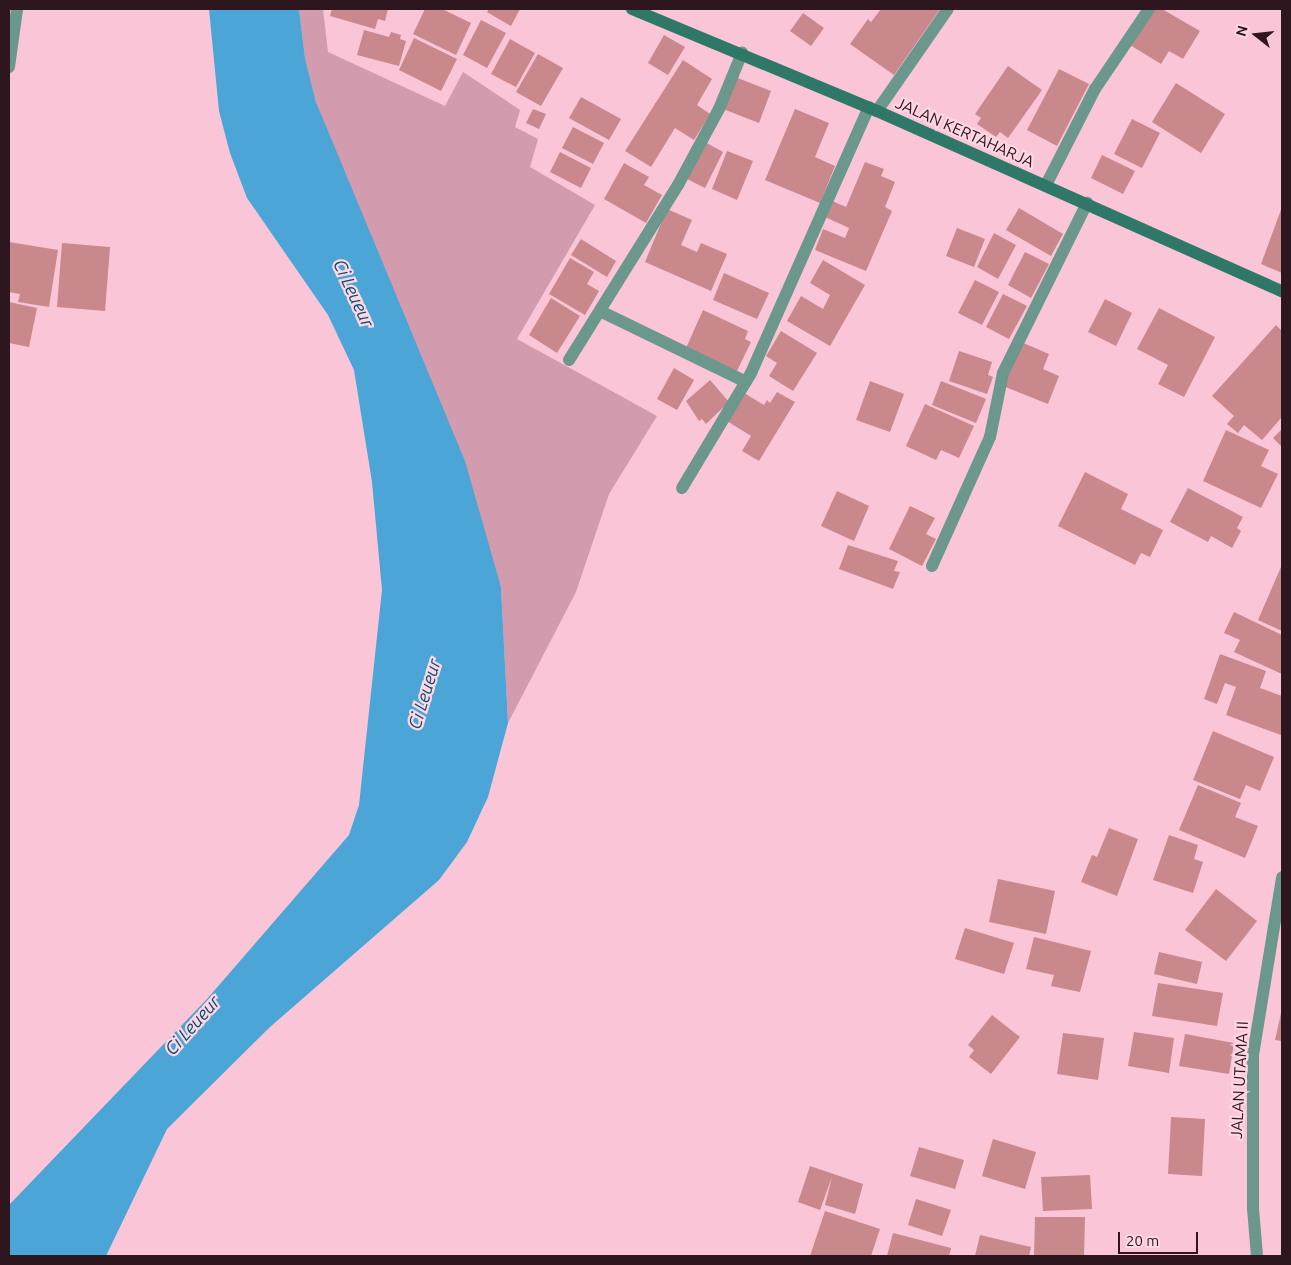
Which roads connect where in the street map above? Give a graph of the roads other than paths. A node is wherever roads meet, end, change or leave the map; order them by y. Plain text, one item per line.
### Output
1 (18, 9) edge
2 (632, 9) edge
3 (948, 9) edge
4 (1149, 9) edge
5 (742, 53) junction
6 (9, 67) edge
7 (873, 109) junction
8 (1046, 185) junction
9 (1087, 203) junction
10 (1282, 291) edge
11 (600, 311) junction
12 (569, 360) dead end
13 (746, 382) junction
14 (682, 488) dead end
15 (932, 566) dead end
16 (1282, 877) edge
17 (1257, 1256) edge

1 - 6 street
2 - 5 street, JALAN KERTAHARJA
3 - 7 street
4 - 8 street
5 - 7 street, JALAN KERTAHARJA
5 - 11 street
7 - 8 street, JALAN KERTAHARJA
7 - 13 street
8 - 9 street, JALAN KERTAHARJA
9 - 10 street, JALAN KERTAHARJA
9 - 15 street
11 - 12 street
11 - 13 street
13 - 14 street
16 - 17 street, JALAN UTAMA II

